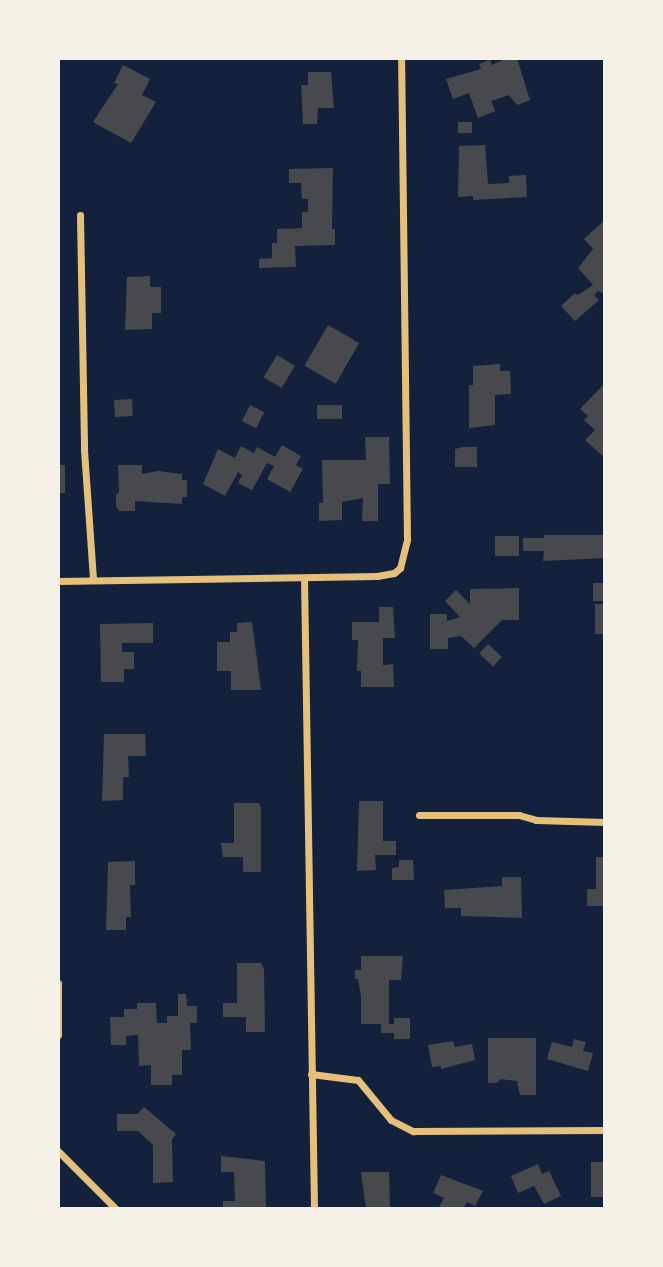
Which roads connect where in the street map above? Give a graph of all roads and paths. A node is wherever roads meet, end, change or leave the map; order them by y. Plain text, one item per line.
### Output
1 (401, 58) edge
2 (80, 215) dead end
3 (304, 578) junction
4 (93, 580) junction
5 (58, 581) edge
6 (419, 815) dead end
7 (605, 822) edge
8 (58, 983) edge
9 (58, 1035) edge
10 (311, 1074) junction
11 (605, 1130) edge
12 (58, 1151) edge
13 (116, 1209) edge
14 (314, 1209) edge

1 - 3 street
2 - 4 street
3 - 4 street
3 - 10 street
4 - 5 street
6 - 7 street
8 - 9 street
10 - 11 street
10 - 14 street
12 - 13 street

